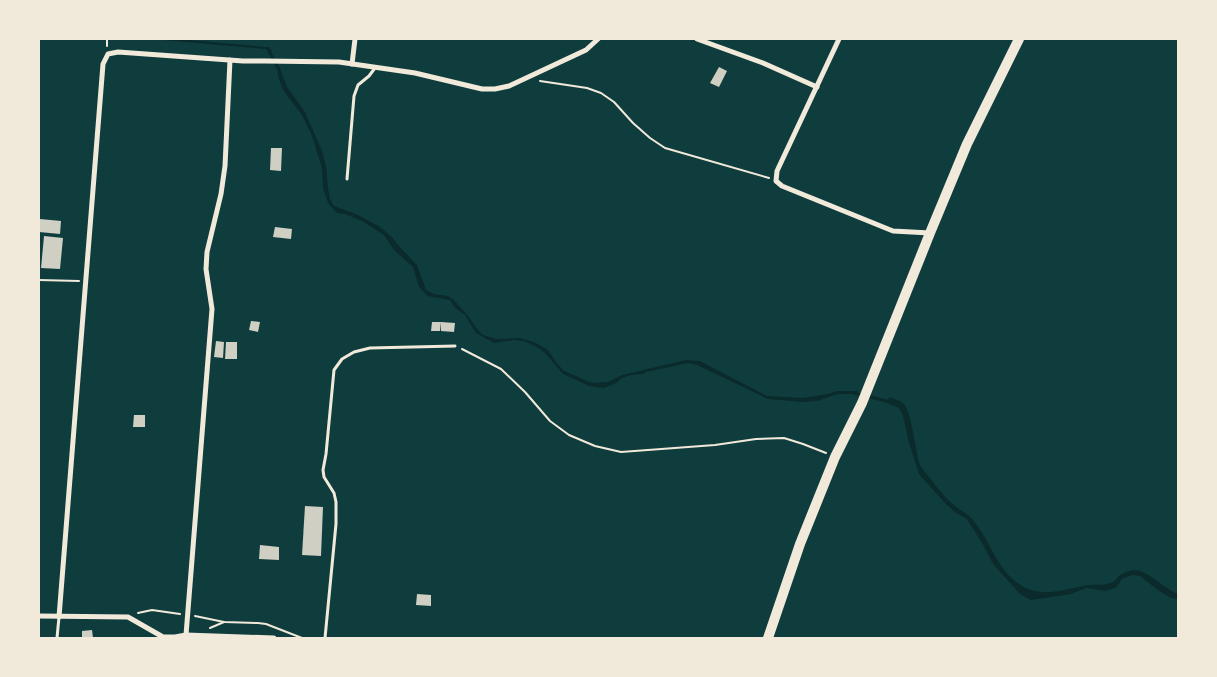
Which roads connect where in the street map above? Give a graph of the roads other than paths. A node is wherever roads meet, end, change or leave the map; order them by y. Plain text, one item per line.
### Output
1 (355, 39) edge
2 (598, 39) edge
3 (697, 39) edge
4 (839, 39) edge
5 (1019, 39) edge
6 (230, 60) junction
7 (352, 64) junction
8 (376, 67) junction
9 (817, 87) junction
10 (347, 179) dead end
11 (930, 233) junction
12 (455, 346) road end
13 (39, 616) edge
14 (59, 617) junction
15 (186, 637) edge
16 (57, 638) edge
17 (274, 638) edge
18 (325, 638) edge
19 (768, 638) edge

1 - 7 street
2 - 8 street
3 - 9 street
4 - 9 street
5 - 11 main road
6 - 7 street
6 - 14 street
6 - 15 street
7 - 8 street
8 - 10 lane
9 - 11 street
11 - 19 main road
12 - 18 lane
13 - 14 street
14 - 15 street
14 - 16 lane
15 - 17 street

